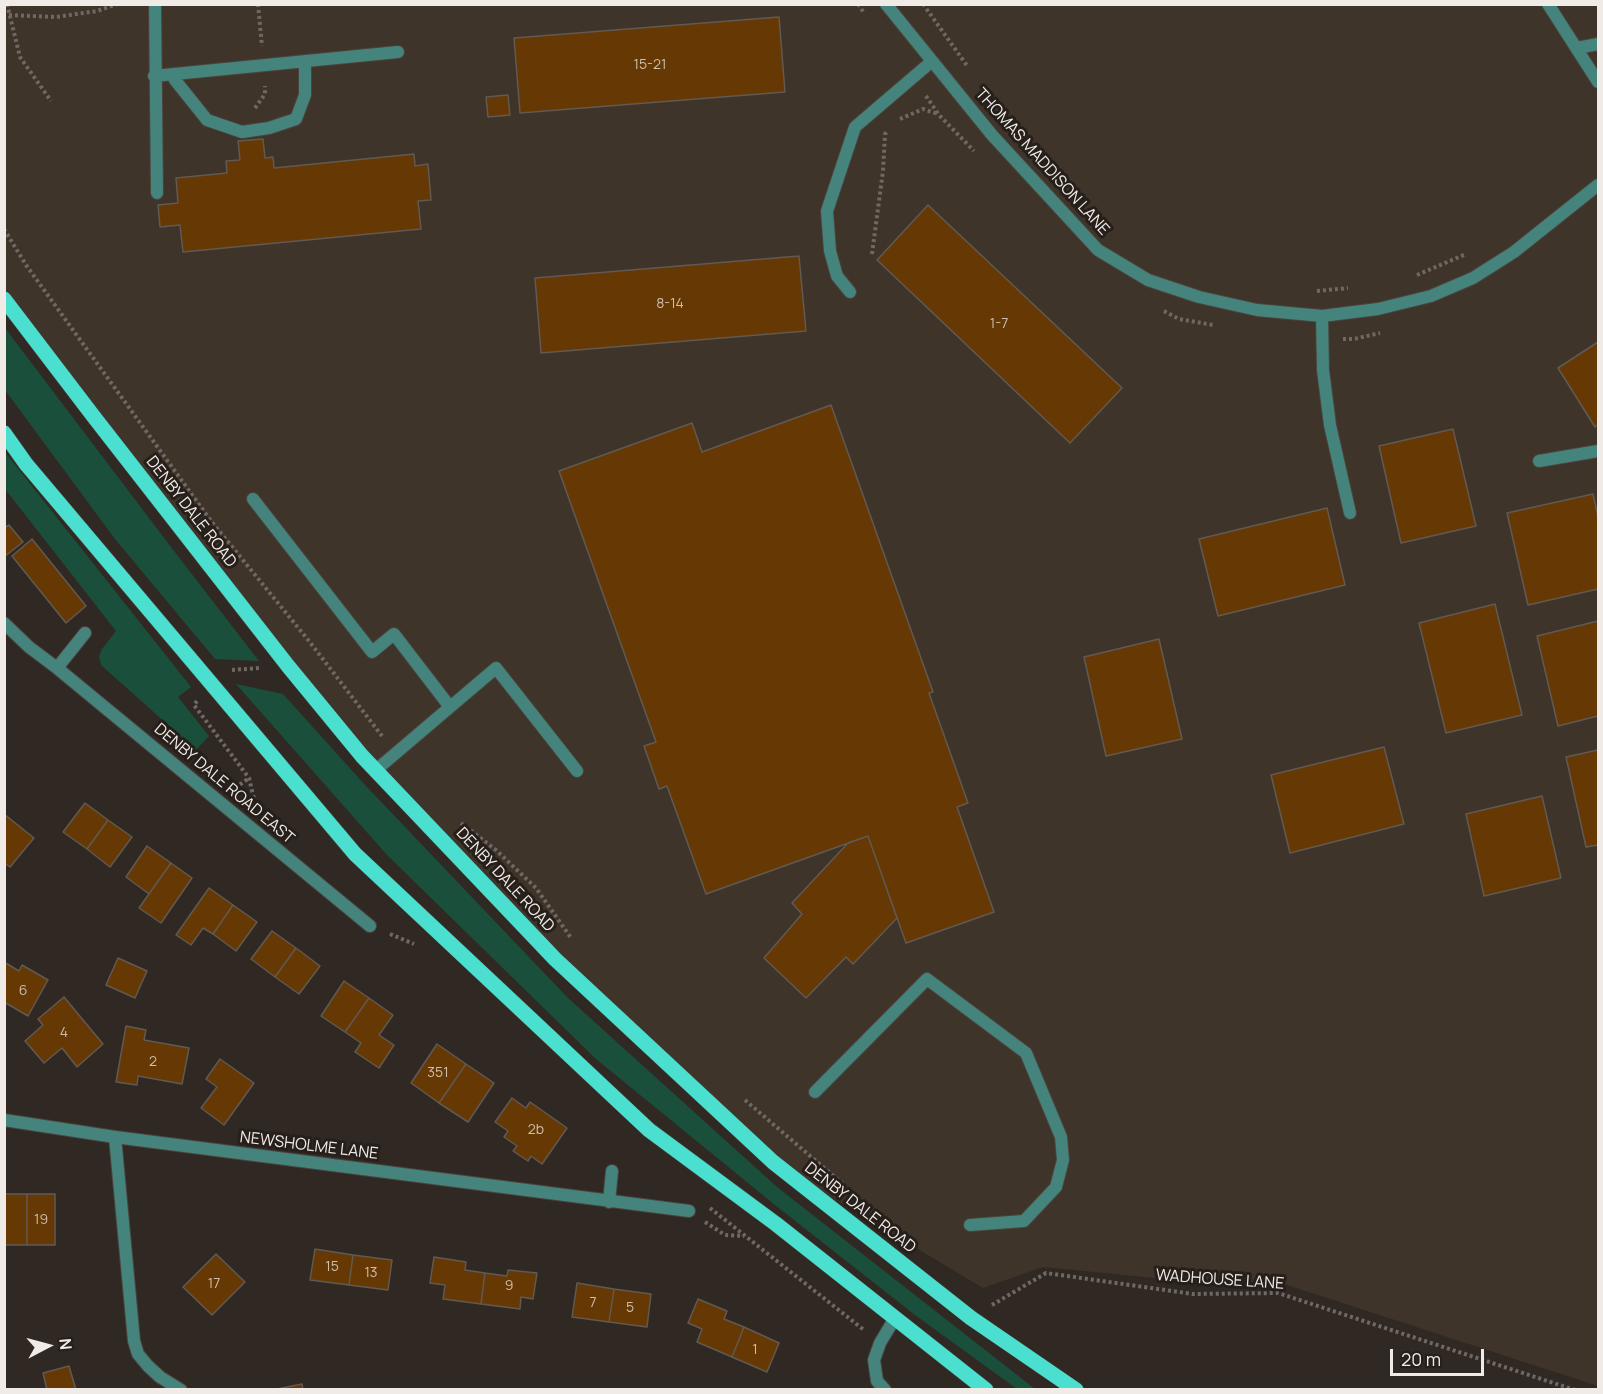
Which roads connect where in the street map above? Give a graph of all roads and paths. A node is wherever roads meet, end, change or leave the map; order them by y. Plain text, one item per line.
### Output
1 (8, 4) edge
2 (117, 4) edge
3 (155, 4) edge
4 (858, 4) edge
5 (886, 4) edge
6 (923, 4) edge
7 (1548, 4) edge
8 (865, 14) dead end
9 (9, 15) junction
10 (1599, 44) edge
11 (1577, 48) junction
12 (398, 51) dead end
13 (305, 61) junction
14 (932, 62) junction
15 (969, 68) dead end
16 (173, 74) junction
17 (154, 76) junction
18 (913, 78) junction
19 (1599, 82) edge
20 (51, 101) dead end
21 (939, 115) junction
22 (897, 120) dead end
23 (891, 127) dead end
24 (979, 157) dead end
25 (1599, 185) edge
26 (157, 193) dead end
27 (4, 230) edge
28 (1476, 250) dead end
29 (872, 254) dead end
30 (1411, 277) dead end
31 (1353, 287) dead end
32 (850, 292) dead end
33 (1307, 292) dead end
34 (4, 298) edge
35 (1158, 307) dead end
36 (1322, 316) junction
37 (1221, 327) dead end
38 (1382, 332) dead end
39 (1323, 338) junction
40 (4, 433) edge
41 (1599, 451) edge
42 (1539, 461) dead end
43 (253, 499) dead end
44 (1350, 513) dead end
45 (4, 623) edge
46 (85, 633) dead end
47 (57, 668) junction
48 (450, 707) junction
49 (394, 753) junction
50 (376, 770) junction
51 (577, 771) dead end
52 (454, 818) dead end
53 (370, 926) joint
54 (417, 945) dead end
55 (576, 945) dead end
56 (815, 1092) dead end
57 (744, 1100) dead end
58 (4, 1120) edge
59 (115, 1137) junction
60 (612, 1171) dead end
61 (848, 1187) dead end
62 (609, 1202) junction
63 (689, 1212) joint
64 (970, 1225) dead end
65 (745, 1236) dead end
66 (985, 1298) dead end
67 (993, 1304) junction
68 (895, 1318) junction
69 (971, 1318) junction
70 (181, 1389) edge
71 (885, 1389) edge
72 (986, 1389) edge
73 (1076, 1389) edge
74 (1575, 1389) edge

1 - 9 path
2 - 9 path
3 - 17 street
4 - 8 path
5 - 14 street, THOMAS MADDISON LANE
6 - 15 path
7 - 11 street
9 - 20 path
10 - 11 street
11 - 19 street
12 - 13 street
13 - 16 street
13 - 16 street
14 - 18 street
14 - 36 street, THOMAS MADDISON LANE
16 - 17 street
17 - 26 street
18 - 21 path
18 - 32 street
21 - 22 path
21 - 24 path
23 - 29 path
25 - 36 street, THOMAS MADDISON LANE
27 - 49 path
28 - 30 path
31 - 33 path
34 - 50 main road, DENBY DALE ROAD
35 - 37 path
36 - 39 street
38 - 39 path
39 - 44 street
40 - 68 main road
41 - 42 street
43 - 48 street
45 - 47 street, DENBY DALE ROAD EAST
46 - 47 street
47 - 53 street, DENBY DALE ROAD EAST
48 - 49 street
48 - 51 street
49 - 50 street
50 - 69 main road, DENBY DALE ROAD
52 - 55 path
53 - 54 path
56 - 64 street
57 - 61 path
58 - 59 street, NEWSHOLME LANE
59 - 62 street, NEWSHOLME LANE
59 - 70 street
60 - 62 street
62 - 63 street, NEWSHOLME LANE
63 - 65 path
66 - 67 path
67 - 69 path, WADHOUSE LANE
67 - 74 path, WADHOUSE LANE
68 - 71 street
68 - 72 main road
69 - 73 main road, DENBY DALE ROAD

